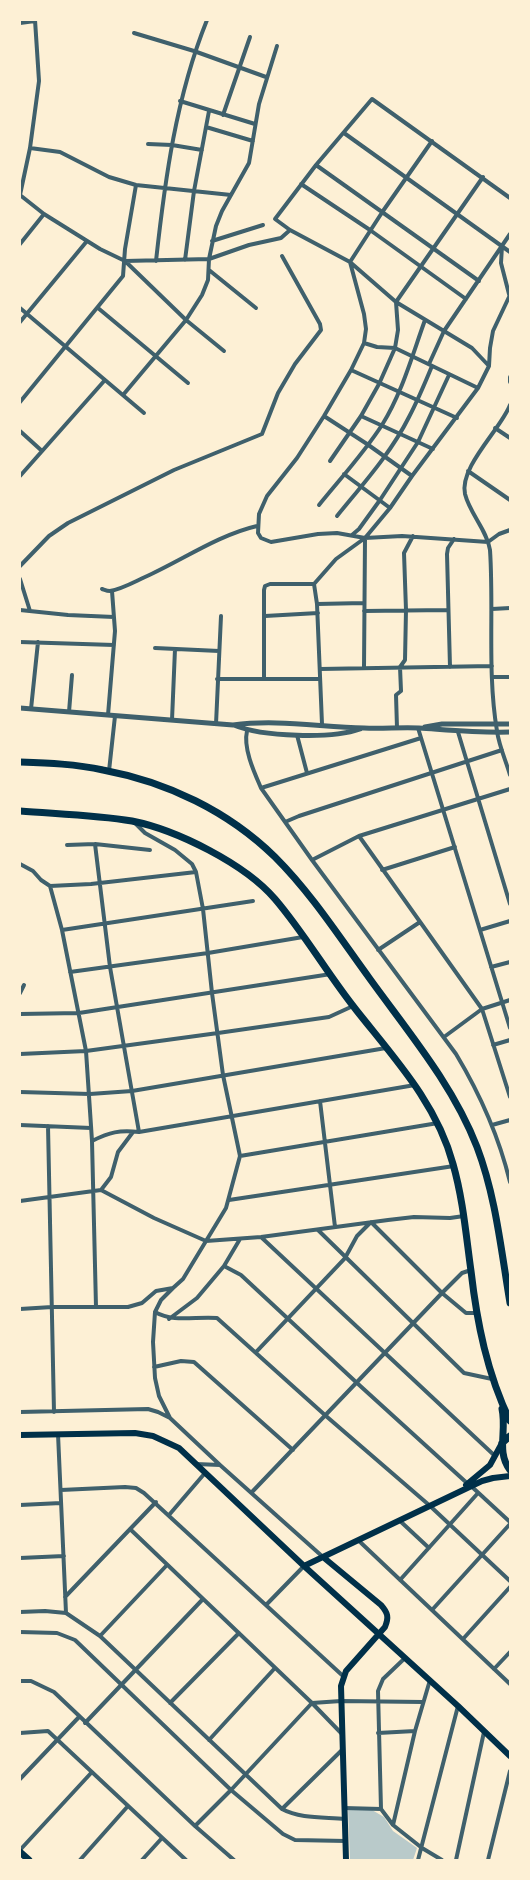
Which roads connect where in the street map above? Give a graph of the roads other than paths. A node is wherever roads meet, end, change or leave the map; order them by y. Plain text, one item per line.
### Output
1 (207, 20) edge
2 (35, 21) edge
3 (20, 23) edge
4 (134, 33) dead end
5 (250, 37) dead end
6 (277, 46) dead end
7 (194, 52) junction
8 (240, 68) junction
9 (266, 77) junction
10 (180, 101) junction
11 (209, 111) junction
12 (223, 115) junction
13 (255, 124) junction
14 (206, 127) junction
15 (344, 133) junction
16 (253, 141) junction
17 (432, 142) junction
18 (148, 144) dead end
19 (172, 145) junction
20 (30, 148) junction
21 (202, 150) junction
22 (316, 165) junction
23 (483, 177) junction
24 (407, 178) junction
25 (301, 184) junction
26 (136, 185) junction
27 (164, 189) junction
28 (194, 191) junction
29 (20, 195) edge
30 (231, 195) junction
31 (510, 198) edge
32 (382, 211) junction
33 (44, 214) junction
34 (456, 215) junction
35 (263, 225) dead end
36 (290, 230) junction
37 (370, 230) junction
38 (510, 234) edge
39 (86, 241) junction
40 (212, 241) junction
41 (20, 244) edge
42 (502, 246) junction
43 (433, 248) junction
44 (510, 252) edge
45 (282, 256) dead end
46 (209, 259) junction
47 (185, 260) junction
48 (125, 261) junction
49 (156, 261) junction
50 (350, 262) junction
51 (420, 266) junction
52 (209, 270) junction
53 (479, 281) junction
54 (510, 298) edge
55 (466, 299) junction
56 (396, 302) junction
57 (20, 308) edge
58 (98, 308) junction
59 (256, 308) dead end
60 (27, 314) junction
61 (186, 320) junction
62 (425, 320) junction
63 (20, 322) edge
64 (444, 331) junction
65 (364, 343) junction
66 (65, 346) junction
67 (395, 348) junction
68 (224, 351) dead end
69 (155, 356) junction
70 (414, 356) junction
71 (431, 365) junction
72 (489, 366) junction
73 (351, 370) junction
74 (450, 374) junction
75 (510, 377) edge
76 (105, 380) junction
77 (510, 382) edge
78 (188, 383) dead end
79 (379, 384) junction
80 (478, 388) junction
81 (399, 392) junction
82 (123, 395) junction
83 (417, 400) junction
84 (20, 402) edge
85 (510, 404) edge
86 (435, 408) junction
87 (144, 413) dead end
88 (324, 416) junction
89 (361, 416) junction
90 (457, 418) junction
91 (382, 426) junction
92 (495, 428) junction
93 (20, 431) edge
94 (350, 433) junction
95 (399, 434) junction
96 (510, 438) edge
97 (418, 442) junction
98 (367, 444) junction
99 (433, 449) junction
100 (42, 451) junction
101 (384, 456) junction
102 (330, 461) dead end
103 (401, 469) junction
104 (468, 471) junction
105 (344, 474) junction
106 (20, 476) edge
107 (412, 476) junction
108 (361, 487) junction
109 (380, 500) junction
110 (510, 500) edge
111 (319, 505) dead end
112 (390, 508) junction
113 (337, 516) dead end
114 (257, 526) junction
115 (510, 530) edge
116 (352, 535) junction
117 (413, 536) junction
118 (365, 538) junction
119 (454, 539) junction
120 (488, 542) junction
121 (20, 566) edge
122 (20, 579) edge
123 (21, 584) edge
124 (314, 584) junction
125 (102, 588) dead end
126 (112, 591) junction
127 (364, 603) junction
128 (317, 604) junction
129 (510, 608) edge
130 (492, 609) junction
131 (20, 610) edge
132 (406, 610) junction
133 (448, 610) junction
134 (30, 611) junction
135 (364, 612) junction
136 (318, 613) junction
137 (221, 616) dead end
138 (265, 616) junction
139 (114, 617) junction
140 (20, 642) edge
141 (38, 642) junction
142 (114, 646) junction
143 (155, 648) dead end
144 (175, 650) junction
145 (219, 651) junction
146 (492, 666) junction
147 (450, 667) junction
148 (364, 668) junction
149 (400, 668) junction
150 (320, 669) junction
151 (72, 675) dead end
152 (510, 677) edge
153 (492, 678) junction
154 (217, 679) junction
155 (264, 679) junction
156 (320, 679) junction
157 (20, 708) edge
158 (31, 709) junction
159 (20, 712) edge
160 (70, 712) junction
161 (108, 715) junction
162 (115, 716) junction
163 (172, 720) junction
164 (216, 724) junction
165 (322, 724) junction
166 (496, 724) junction
167 (510, 724) edge
168 (234, 725) junction
169 (364, 728) junction
170 (397, 728) junction
171 (418, 728) junction
172 (247, 731) junction
173 (458, 732) junction
174 (510, 732) edge
175 (497, 733) junction
176 (297, 735) junction
177 (421, 738) junction
178 (502, 750) junction
179 (20, 762) edge
180 (467, 762) junction
181 (109, 771) junction
182 (307, 773) junction
183 (432, 773) junction
184 (510, 775) edge
185 (262, 788) junction
186 (510, 789) edge
187 (478, 799) junction
188 (443, 810) junction
189 (20, 811) edge
190 (133, 822) junction
191 (285, 822) junction
192 (359, 836) junction
193 (95, 844) junction
194 (67, 845) dead end
195 (455, 847) junction
196 (150, 850) dead end
197 (312, 860) junction
198 (20, 864) edge
199 (382, 870) junction
200 (196, 872) junction
201 (100, 882) junction
202 (50, 886) junction
203 (253, 901) dead end
204 (510, 904) edge
205 (203, 909) junction
206 (510, 921) edge
207 (420, 922) junction
208 (105, 924) junction
209 (62, 930) junction
210 (480, 930) junction
211 (303, 937) junction
212 (378, 950) junction
213 (208, 953) junction
214 (510, 962) edge
215 (110, 967) junction
216 (491, 967) junction
217 (70, 972) junction
218 (331, 974) junction
219 (24, 985) dead end
220 (20, 992) edge
221 (212, 993) junction
222 (510, 1000) edge
223 (502, 1002) junction
224 (353, 1006) junction
225 (116, 1008) junction
226 (482, 1009) junction
227 (20, 1014) edge
228 (79, 1014) junction
229 (510, 1028) edge
230 (218, 1033) junction
231 (444, 1037) junction
232 (510, 1040) edge
233 (493, 1045) junction
234 (124, 1047) junction
235 (386, 1048) junction
236 (86, 1051) junction
237 (20, 1054) edge
238 (223, 1075) junction
239 (510, 1080) edge
240 (505, 1082) junction
241 (415, 1085) junction
242 (132, 1091) junction
243 (20, 1092) edge
244 (90, 1094) junction
245 (510, 1097) edge
246 (320, 1101) junction
247 (231, 1116) junction
248 (510, 1120) edge
249 (439, 1123) junction
250 (20, 1125) edge
251 (492, 1125) junction
252 (48, 1126) junction
253 (91, 1128) junction
254 (133, 1132) junction
255 (139, 1132) junction
256 (92, 1141) junction
257 (325, 1143) junction
258 (240, 1156) junction
259 (508, 1162) edge
260 (454, 1166) junction
261 (510, 1182) edge
262 (331, 1184) junction
263 (101, 1190) junction
264 (94, 1192) junction
265 (49, 1196) junction
266 (20, 1200) edge
267 (229, 1200) junction
268 (464, 1216) junction
269 (371, 1222) junction
270 (335, 1227) junction
271 (318, 1230) junction
272 (261, 1237) junction
273 (240, 1239) junction
274 (206, 1241) junction
275 (345, 1258) junction
276 (224, 1266) junction
277 (471, 1270) junction
278 (173, 1288) junction
279 (316, 1289) junction
280 (442, 1293) junction
281 (510, 1303) edge
282 (52, 1307) junction
283 (96, 1307) junction
284 (20, 1309) edge
285 (155, 1312) junction
286 (477, 1313) junction
287 (169, 1318) junction
288 (288, 1319) junction
289 (413, 1324) junction
290 (256, 1352) junction
291 (385, 1354) junction
292 (154, 1367) junction
293 (492, 1379) junction
294 (356, 1383) junction
295 (501, 1402) junction
296 (20, 1412) edge
297 (54, 1412) junction
298 (326, 1416) junction
299 (170, 1418) junction
300 (510, 1421) edge
301 (58, 1434) junction
302 (20, 1435) edge
303 (510, 1436) edge
304 (502, 1443) junction
305 (293, 1450) junction
306 (495, 1456) junction
307 (196, 1464) junction
308 (220, 1465) junction
309 (510, 1470) edge
310 (205, 1473) junction
311 (510, 1476) edge
312 (470, 1485) junction
313 (61, 1490) junction
314 (252, 1492) junction
315 (478, 1493) junction
316 (156, 1502) junction
317 (62, 1504) junction
318 (20, 1505) edge
319 (429, 1505) junction
320 (169, 1515) junction
321 (399, 1520) junction
322 (510, 1523) edge
323 (450, 1525) junction
324 (130, 1529) junction
325 (358, 1540) junction
326 (429, 1548) junction
327 (482, 1554) junction
328 (64, 1556) junction
329 (323, 1556) junction
330 (20, 1558) edge
331 (167, 1564) junction
332 (304, 1566) junction
333 (400, 1580) junction
334 (510, 1581) edge
335 (510, 1587) edge
336 (65, 1597) junction
337 (203, 1599) junction
338 (266, 1606) junction
339 (432, 1610) junction
340 (20, 1612) edge
341 (66, 1613) junction
342 (20, 1632) edge
343 (239, 1633) junction
344 (378, 1634) junction
345 (100, 1636) junction
346 (463, 1639) junction
347 (510, 1652) edge
348 (404, 1658) junction
349 (275, 1668) junction
350 (494, 1669) junction
351 (135, 1670) junction
352 (343, 1676) junction
353 (430, 1680) junction
354 (20, 1681) edge
355 (510, 1684) edge
356 (121, 1685) junction
357 (341, 1701) junction
358 (377, 1701) junction
359 (423, 1702) junction
360 (312, 1703) junction
361 (170, 1704) junction
362 (458, 1706) junction
363 (79, 1717) junction
364 (85, 1723) junction
365 (415, 1731) junction
366 (484, 1732) junction
367 (20, 1733) edge
368 (378, 1733) junction
369 (342, 1734) junction
370 (57, 1740) junction
371 (209, 1740) junction
372 (342, 1748) junction
373 (510, 1756) edge
374 (510, 1771) edge
375 (92, 1772) junction
376 (246, 1775) junction
377 (20, 1779) edge
378 (231, 1790) junction
379 (128, 1806) junction
380 (344, 1808) junction
381 (282, 1809) junction
382 (380, 1809) junction
383 (345, 1819) junction
384 (393, 1825) junction
385 (195, 1826) junction
386 (162, 1838) junction
387 (346, 1841) junction
388 (422, 1848) junction
389 (20, 1851) edge
390 (29, 1860) edge
391 (80, 1860) edge
392 (142, 1860) edge
393 (186, 1860) edge
394 (234, 1860) edge
395 (346, 1860) edge
396 (418, 1860) edge
397 (442, 1860) edge
398 (456, 1860) edge
399 (488, 1860) edge

1 - 7 street
2 - 3 street
2 - 20 street
4 - 7 street
5 - 8 street
6 - 9 street
7 - 8 street
7 - 10 street
8 - 9 street
8 - 12 street
9 - 13 street
10 - 11 street
10 - 19 street
11 - 12 street
11 - 14 street
12 - 13 street
13 - 16 street
14 - 16 street
14 - 21 street
15 - 17 street
15 - 22 street
15 - 24 street
16 - 30 street
17 - 23 street
17 - 24 street
18 - 19 street
19 - 21 street
19 - 27 street
20 - 26 street
20 - 29 street
21 - 28 street
22 - 25 street
22 - 32 street
23 - 31 street
23 - 34 street
24 - 32 street
24 - 34 street
25 - 36 street
25 - 37 street
26 - 27 street
26 - 48 street
27 - 28 street
27 - 49 street
28 - 30 street
28 - 47 street
29 - 33 street
30 - 40 street
32 - 37 street
32 - 43 street
33 - 39 street
33 - 41 street
34 - 42 street
34 - 43 street
35 - 40 street
36 - 46 street
36 - 50 street
37 - 50 street
37 - 51 street
38 - 42 street
39 - 48 street
39 - 60 street
40 - 46 street
42 - 44 street
42 - 53 street
42 - 54 street
43 - 51 street
43 - 53 street
45 - 121 street
46 - 47 street
46 - 52 street
47 - 49 street
48 - 49 street
48 - 58 street
48 - 61 street
50 - 56 street
50 - 65 street
51 - 55 street
51 - 56 street
52 - 59 street
52 - 61 street
53 - 55 street
54 - 72 street
55 - 64 street
56 - 62 street
56 - 67 street
57 - 60 street
58 - 66 street
58 - 69 street
60 - 63 street
60 - 66 street
61 - 68 street
61 - 69 street
62 - 64 street
62 - 70 street
64 - 71 street
64 - 72 street
65 - 67 street
65 - 73 street
66 - 76 street
66 - 84 street
67 - 70 street
67 - 79 street
69 - 78 street
69 - 82 street
70 - 71 street
70 - 81 street
71 - 74 street
71 - 83 street
72 - 80 street
73 - 79 street
73 - 88 street
74 - 80 street
74 - 86 street
75 - 77 street
76 - 82 street
76 - 100 street
79 - 81 street
79 - 89 street
80 - 90 street
81 - 83 street
81 - 91 street
82 - 87 street
83 - 86 street
83 - 95 street
85 - 92 street
86 - 90 street
86 - 97 street
88 - 94 street
88 - 114 street
89 - 91 street
89 - 94 street
90 - 99 street
91 - 95 street
91 - 98 street
92 - 96 street
92 - 104 street
93 - 100 street
94 - 98 street
94 - 102 street
95 - 97 street
95 - 101 street
97 - 99 street
97 - 103 street
98 - 101 street
98 - 105 street
99 - 107 street
100 - 106 street
101 - 103 street
101 - 108 street
103 - 107 street
103 - 109 street
104 - 110 street
104 - 120 street
105 - 108 street
105 - 111 street
107 - 112 street
108 - 109 street
108 - 113 street
109 - 112 street
109 - 116 street
112 - 118 street
114 - 116 street
114 - 126 street
115 - 120 street
116 - 118 street
117 - 118 street
117 - 119 street
117 - 132 street
118 - 124 street
118 - 127 street
119 - 120 street
119 - 133 street
120 - 130 street
122 - 123 street
123 - 134 street
124 - 128 street
124 - 138 street
125 - 126 street
126 - 139 street
127 - 128 street
127 - 135 street
128 - 136 street
129 - 130 street
130 - 146 street
131 - 134 street
132 - 133 street
132 - 135 street
132 - 149 street
133 - 147 street
134 - 139 street
135 - 148 street
136 - 138 street
136 - 150 street
137 - 145 street
138 - 155 street
139 - 142 street
140 - 141 street
141 - 142 street
141 - 158 street
142 - 161 street
143 - 144 street
144 - 145 street
144 - 163 street
145 - 154 street
146 - 147 street
146 - 153 street
147 - 149 street
148 - 149 street
148 - 150 street
149 - 170 street
150 - 156 street
151 - 160 street
152 - 153 street
153 - 166 street
154 - 155 street
154 - 164 street
155 - 156 street
156 - 165 street
157 - 158 street
158 - 159 street
158 - 160 street
160 - 161 street
161 - 162 street
162 - 163 street
162 - 181 street
163 - 164 street
164 - 168 street
165 - 168 street
165 - 169 street
166 - 167 street
166 - 171 street
166 - 175 street
168 - 172 street
169 - 170 street
169 - 176 street
170 - 171 street
171 - 173 street
171 - 177 street
172 - 176 street
172 - 185 street
173 - 175 street
173 - 180 street
174 - 175 street
175 - 178 street
176 - 182 street
177 - 182 street
177 - 183 street
178 - 180 street
178 - 184 street
179 - 181 main road
180 - 183 street
180 - 187 street
181 - 281 main road
182 - 185 street
183 - 188 street
183 - 191 street
185 - 191 street
186 - 187 street
187 - 188 street
187 - 204 street
188 - 192 street
188 - 195 street
189 - 190 main road
190 - 200 street
190 - 211 main road
191 - 197 street
192 - 197 street
192 - 199 street
193 - 194 street
193 - 196 street
193 - 201 street
195 - 199 street
195 - 210 street
197 - 212 street
198 - 202 street
199 - 207 street
200 - 201 street
200 - 205 street
201 - 202 street
201 - 208 street
202 - 209 street
203 - 205 street
205 - 208 street
205 - 213 street
206 - 210 street
207 - 212 street
207 - 226 street
208 - 209 street
208 - 215 street
209 - 217 street
210 - 216 street
211 - 213 street
211 - 218 main road
212 - 231 street
213 - 215 street
213 - 221 street
214 - 216 street
215 - 217 street
215 - 225 street
216 - 223 street
217 - 228 street
218 - 221 street
218 - 224 main road
219 - 220 street
221 - 225 street
221 - 230 street
222 - 223 street
223 - 226 street
223 - 229 street
224 - 230 street
224 - 235 main road
225 - 228 street
225 - 234 street
226 - 231 street
226 - 233 street
227 - 228 street
228 - 236 street
230 - 234 street
230 - 238 street
231 - 251 street
232 - 233 street
233 - 240 street
234 - 236 street
234 - 242 street
235 - 238 street
235 - 241 main road
236 - 237 street
236 - 244 street
238 - 242 street
238 - 247 street
239 - 240 street
240 - 245 street
241 - 246 street
241 - 249 main road
242 - 244 street
242 - 255 street
243 - 244 street
244 - 253 street
246 - 247 street
246 - 257 street
247 - 255 street
247 - 258 street
248 - 251 street
249 - 257 street
249 - 260 main road
250 - 252 street
251 - 259 street
252 - 253 street
252 - 265 street
253 - 256 street
254 - 255 street
254 - 256 street
254 - 263 street
256 - 264 street
257 - 258 street
257 - 262 street
258 - 267 street
259 - 261 street
260 - 262 street
260 - 268 main road
262 - 267 street
262 - 270 street
263 - 264 street
263 - 274 street
264 - 265 street
264 - 283 street
265 - 266 street
265 - 282 street
267 - 274 street
268 - 269 street
268 - 277 main road
269 - 270 street
269 - 275 street
269 - 280 street
270 - 271 street
271 - 272 street
271 - 275 street
272 - 273 street
272 - 279 street
273 - 274 street
273 - 276 street
274 - 278 street
275 - 279 street
275 - 289 street
276 - 287 street
276 - 288 street
277 - 280 street
277 - 286 main road
278 - 283 street
278 - 285 street
279 - 288 street
279 - 291 street
280 - 286 street
280 - 289 street
282 - 283 street
282 - 284 street
282 - 297 street
285 - 287 street
285 - 292 street
286 - 293 main road
287 - 290 street
288 - 290 street
288 - 294 street
289 - 291 street
289 - 293 street
290 - 298 street
291 - 294 street
291 - 306 street
292 - 299 street
292 - 305 street
293 - 295 main road
294 - 298 street
294 - 312 street
295 - 300 main road
295 - 304 main road
296 - 297 street
297 - 299 street
298 - 305 street
298 - 319 street
299 - 308 street
301 - 302 main road
301 - 307 main road
301 - 313 street
303 - 304 main road
304 - 306 main road
304 - 309 main road
305 - 314 street
306 - 312 main road
307 - 308 street
307 - 310 main road
308 - 314 street
310 - 320 street
310 - 332 main road
311 - 312 main road
312 - 315 street
312 - 319 main road
313 - 316 street
313 - 317 street
314 - 329 street
315 - 322 street
315 - 323 street
316 - 320 street
316 - 324 street
317 - 318 street
317 - 328 street
319 - 321 main road
319 - 323 street
320 - 338 street
321 - 325 main road
321 - 326 street
322 - 327 street
323 - 326 street
323 - 327 street
324 - 331 street
324 - 336 street
325 - 329 main road
325 - 333 street
326 - 333 street
327 - 334 street
327 - 339 street
328 - 330 street
328 - 336 street
329 - 332 main road
329 - 344 main road
331 - 337 street
331 - 345 street
332 - 338 street
332 - 344 main road
333 - 339 street
335 - 346 street
336 - 341 street
337 - 343 street
337 - 351 street
338 - 352 street
339 - 346 street
340 - 341 street
341 - 345 street
342 - 356 street
343 - 349 street
343 - 361 street
344 - 348 main road
344 - 352 main road
345 - 351 street
346 - 350 street
347 - 350 street
348 - 353 main road
348 - 358 street
349 - 360 street
349 - 371 street
350 - 355 street
351 - 356 street
351 - 361 street
352 - 357 main road
353 - 359 street
353 - 362 main road
354 - 363 street
356 - 364 street
356 - 378 street
357 - 358 street
357 - 360 street
357 - 369 main road
358 - 359 street
358 - 368 street
359 - 365 street
360 - 369 street
360 - 376 street
361 - 371 street
362 - 366 main road
362 - 388 street
363 - 364 street
363 - 370 street
364 - 385 street
365 - 368 street
365 - 384 street
366 - 373 main road
366 - 398 street
367 - 370 street
368 - 382 street
369 - 372 main road
370 - 375 street
370 - 377 street
371 - 376 street
372 - 380 main road
372 - 381 street
374 - 399 street
375 - 379 street
375 - 389 street
376 - 378 street
376 - 381 street
378 - 385 street
378 - 387 street
379 - 386 street
379 - 391 street
380 - 382 street
380 - 383 main road
381 - 383 street
382 - 384 street
383 - 387 main road
384 - 388 street
385 - 394 street
386 - 392 street
386 - 393 street
387 - 395 main road
388 - 396 street
388 - 397 street
389 - 390 main road

